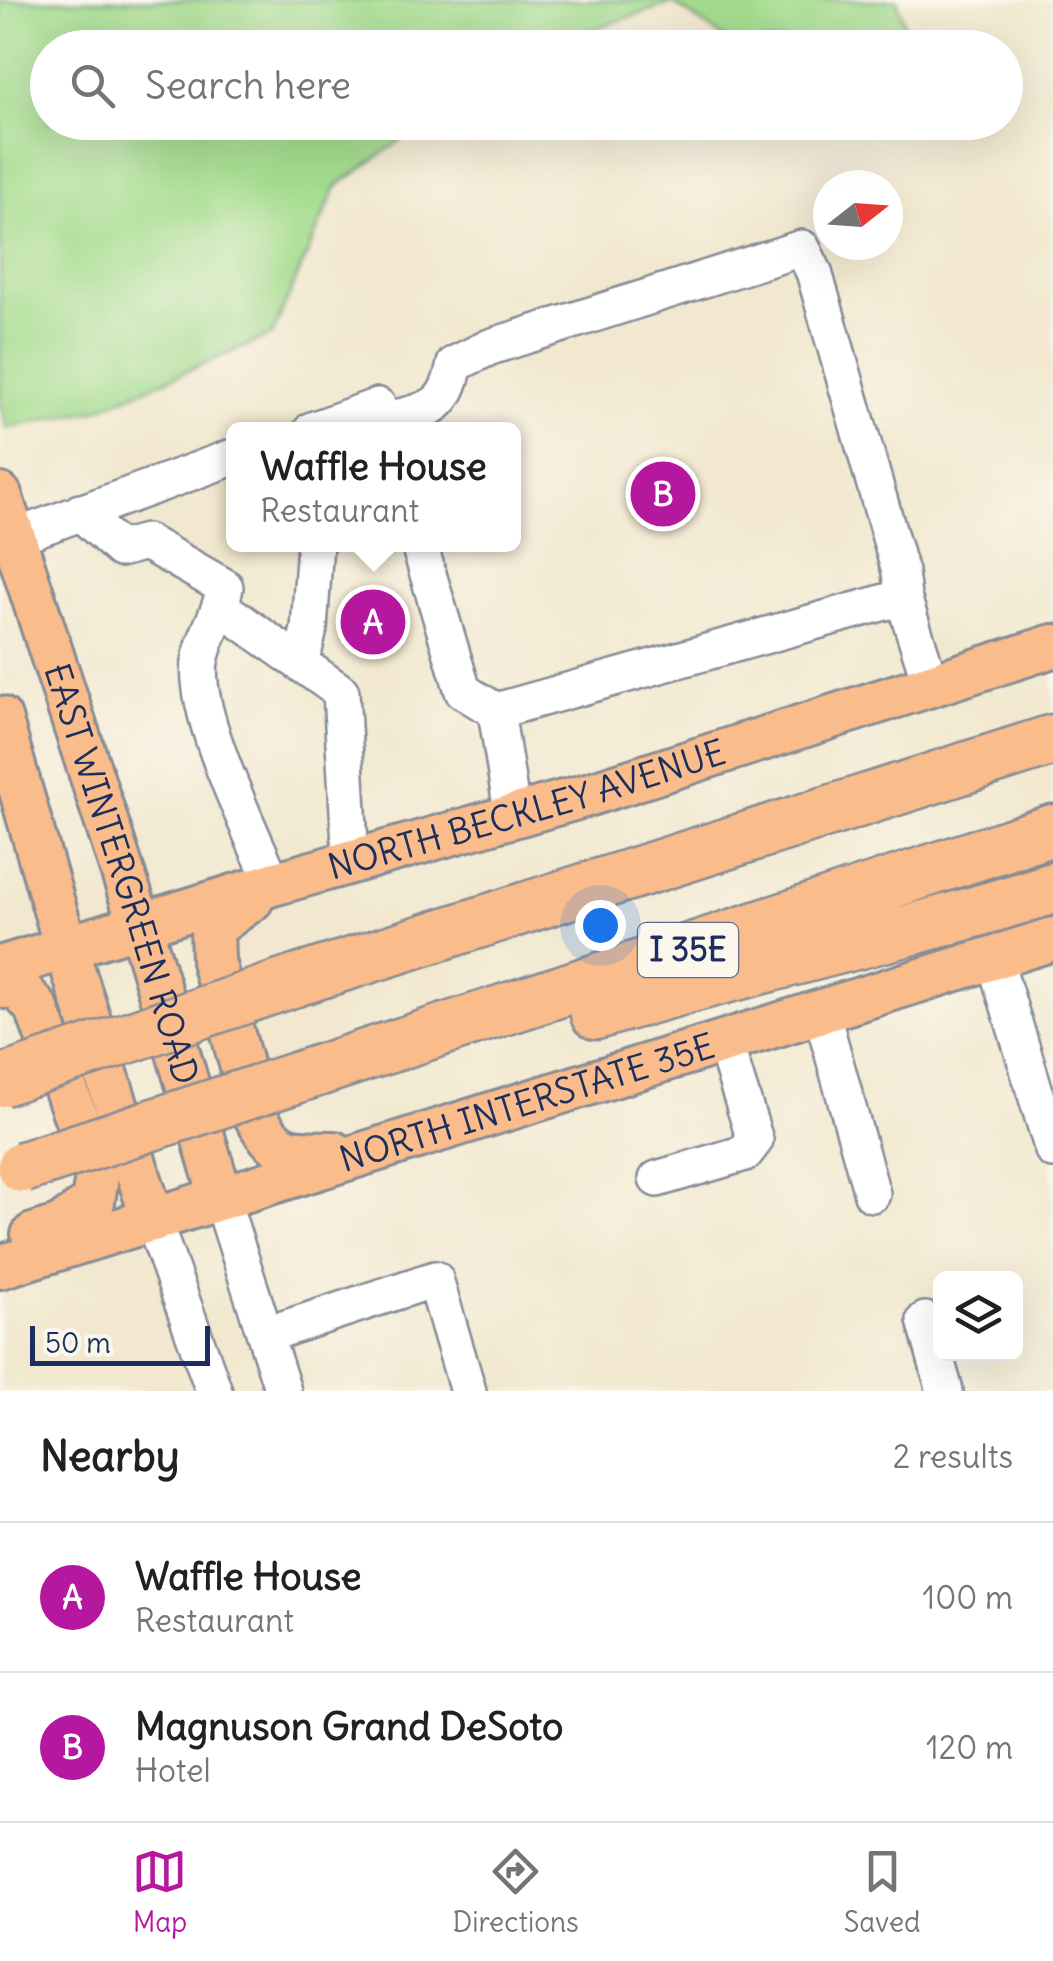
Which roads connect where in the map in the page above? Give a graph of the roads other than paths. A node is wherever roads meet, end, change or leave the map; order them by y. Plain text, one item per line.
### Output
1 (382, 419) edge
2 (226, 460) edge
3 (0, 495) edge
4 (80, 512) junction
5 (6, 538) edge
6 (314, 552) edge
7 (422, 552) edge
8 (903, 597) junction
9 (222, 608) junction
10 (1053, 646) edge
11 (301, 663) junction
12 (931, 685) junction
13 (496, 711) junction
14 (1053, 711) edge
15 (0, 718) edge
16 (1053, 740) edge
17 (513, 818) junction
18 (1053, 830) edge
19 (351, 862) junction
20 (273, 884) junction
21 (1053, 888) edge
22 (579, 890) junction
23 (140, 925) junction
24 (1053, 939) edge
25 (66, 948) junction
26 (994, 958) junction
27 (0, 968) edge
28 (295, 982) junction
29 (0, 986) edge
30 (820, 1011) junction
31 (724, 1041) junction
32 (0, 1050) edge
33 (323, 1069) junction
34 (0, 1081) edge
35 (1053, 1150) edge
36 (359, 1153) junction
37 (12, 1171) edge
38 (657, 1179) dead end
39 (872, 1194) dead end
40 (221, 1197) junction
41 (153, 1220) junction
42 (0, 1246) edge
43 (0, 1267) edge
44 (925, 1320) dead end
45 (265, 1335) junction
46 (214, 1391) edge
47 (282, 1391) edge
48 (468, 1391) edge
49 (945, 1391) edge

1 - 8 street
2 - 4 street
3 - 5 main road, EAST WINTERGREEN ROAD
4 - 5 street
4 - 9 street
5 - 23 main road, EAST WINTERGREEN ROAD
6 - 11 street
7 - 13 street
8 - 12 street
8 - 13 street
9 - 11 street
9 - 20 street
10 - 12 main road, NORTH BECKLEY AVENUE
11 - 19 street
12 - 17 main road, NORTH BECKLEY AVENUE
13 - 17 street
14 - 22 highway
15 - 25 main road, EAST WINTERGREEN ROAD
16 - 22 highway, I 35E
17 - 19 main road, NORTH BECKLEY AVENUE
18 - 33 highway, I 35E
19 - 20 main road, NORTH BECKLEY AVENUE
20 - 23 main road, NORTH BECKLEY AVENUE
20 - 36 main road
21 - 33 highway
22 - 28 highway, I 35E
23 - 25 main road, NORTH BECKLEY AVENUE
23 - 40 main road, EAST WINTERGREEN ROAD
24 - 26 main road, NORTH INTERSTATE 35E
25 - 27 main road, NORTH BECKLEY AVENUE
25 - 41 main road, EAST WINTERGREEN ROAD
26 - 30 main road, NORTH INTERSTATE 35E
26 - 35 street
28 - 32 highway, bridge
28 - 34 highway, I 35E, bridge
29 - 42 main road
30 - 31 main road, NORTH INTERSTATE 35E
30 - 39 street
31 - 36 main road, NORTH INTERSTATE 35E
31 - 38 street
33 - 37 highway, I 35E, bridge
36 - 40 main road, NORTH INTERSTATE 35E
40 - 41 main road, NORTH INTERSTATE 35E
40 - 45 street
41 - 43 main road, NORTH INTERSTATE 35E
41 - 46 street
44 - 49 street
45 - 47 street
45 - 48 street

